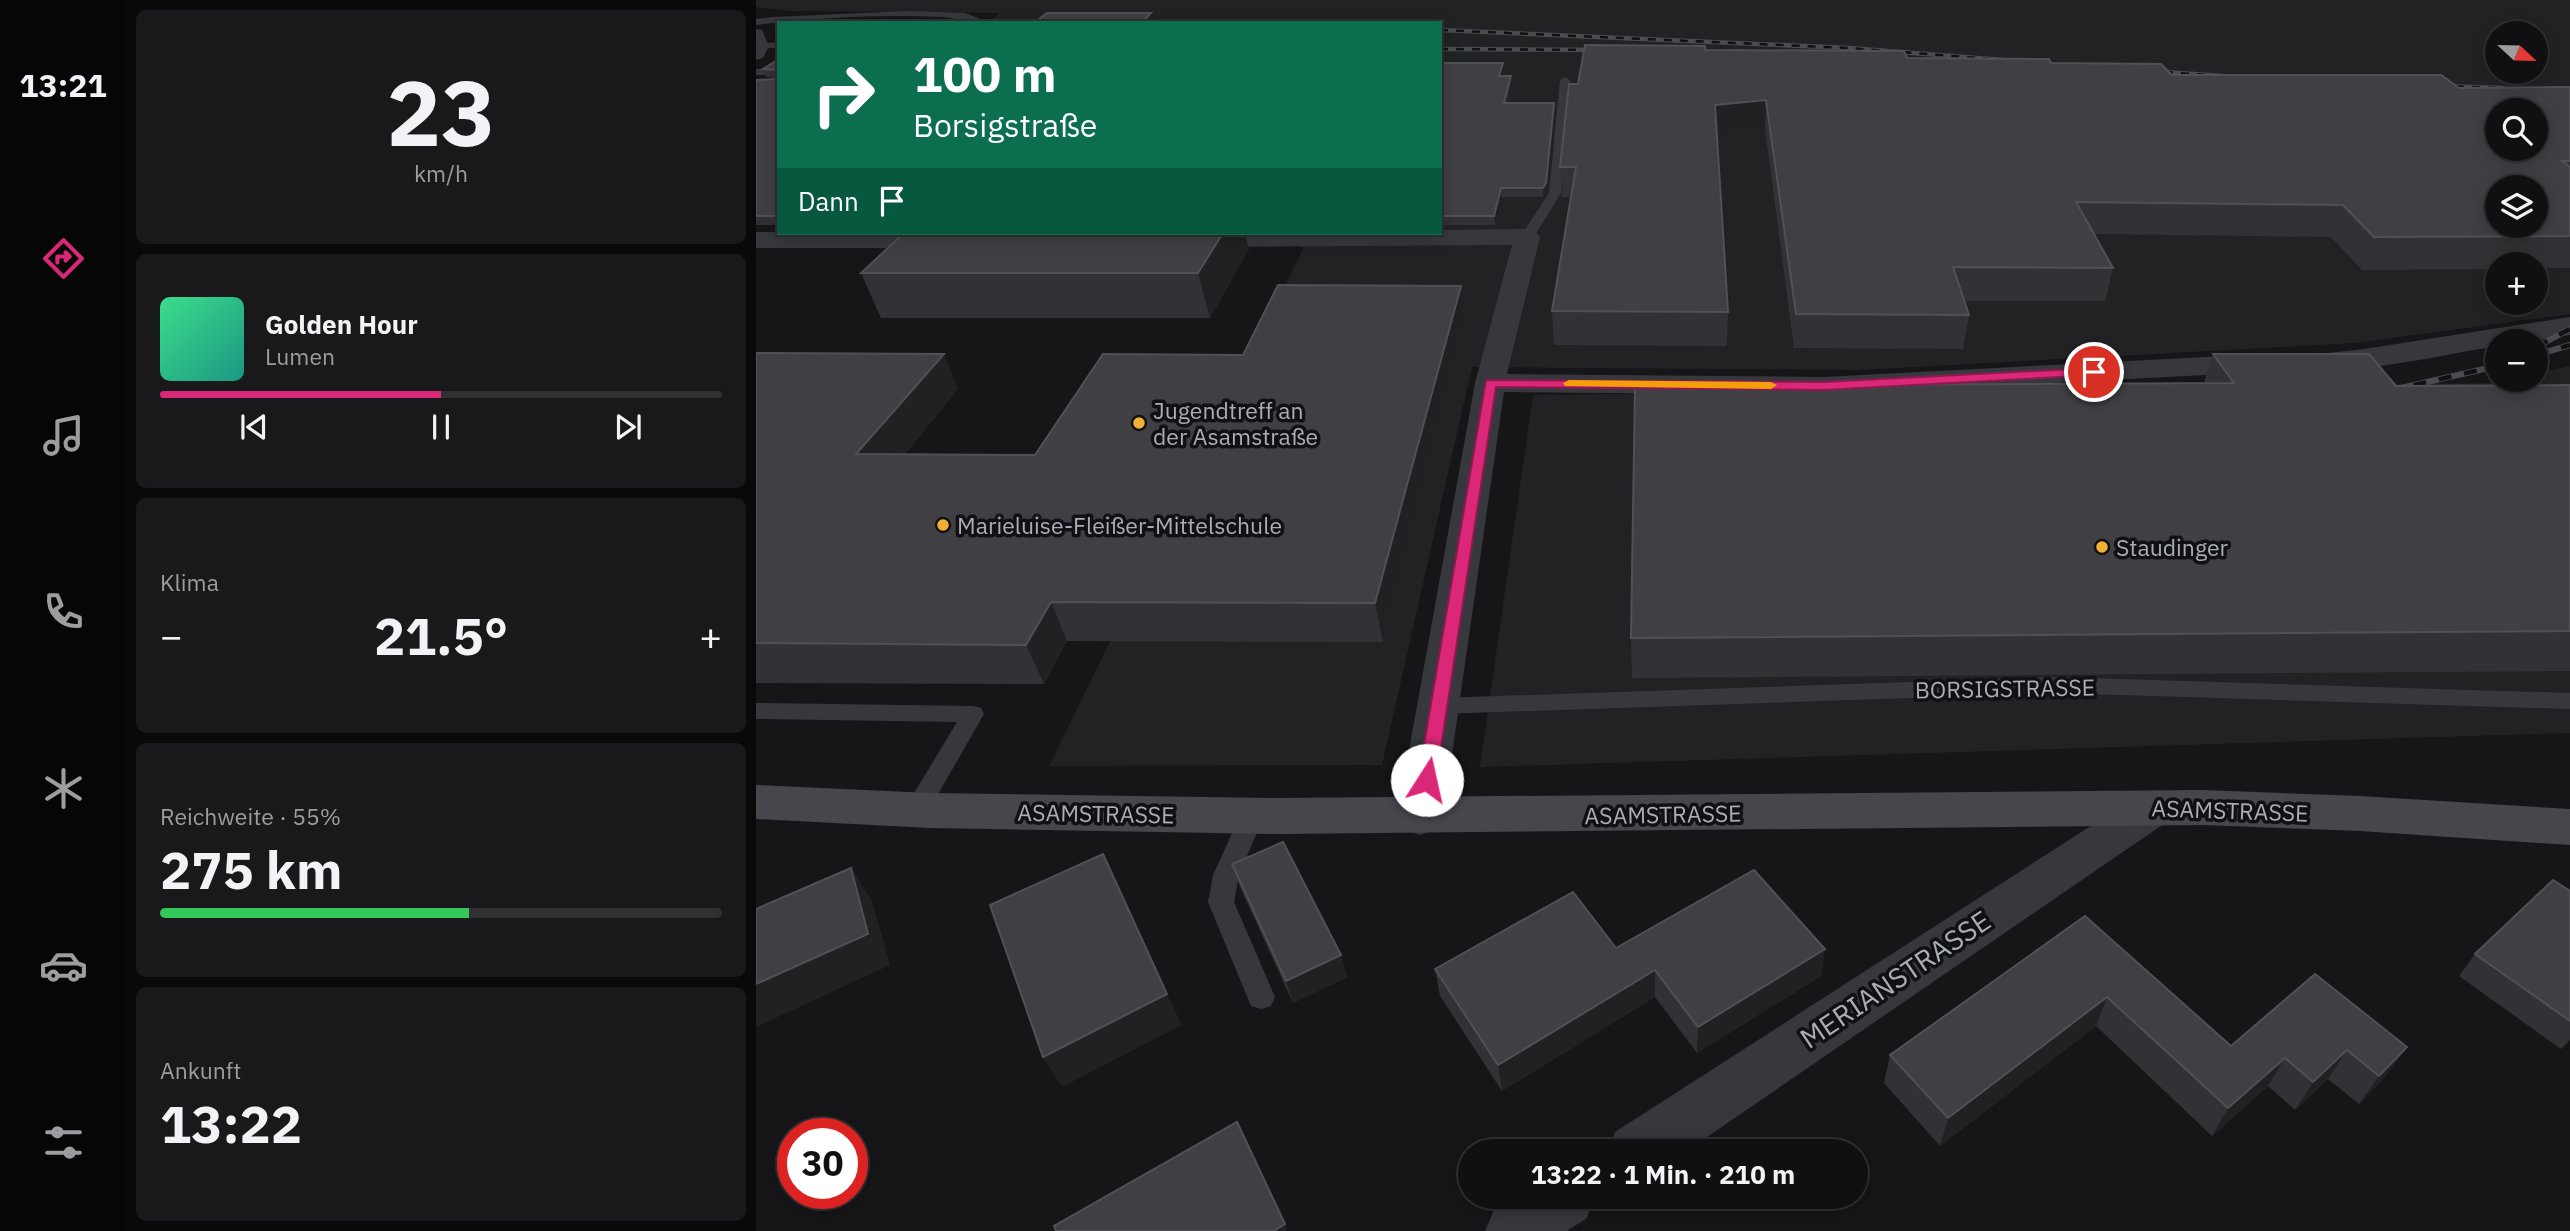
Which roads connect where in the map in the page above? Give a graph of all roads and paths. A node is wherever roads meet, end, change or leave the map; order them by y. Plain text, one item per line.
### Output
1 (978, 21) edge
2 (756, 22) edge
3 (756, 72) edge
4 (777, 78) edge
5 (777, 78) edge
6 (1566, 80) dead end
7 (756, 83) edge
8 (1527, 237) junction
9 (1168, 239) edge
10 (756, 240) edge
11 (978, 240) edge
12 (2570, 326) edge
13 (1490, 383) junction
14 (2570, 701) edge
15 (1440, 706) junction
16 (756, 711) edge
17 (756, 802) edge
18 (2155, 807) junction
19 (916, 810) junction
20 (1252, 816) junction
21 (1420, 817) junction
22 (2570, 827) edge
23 (1261, 997) dead end
24 (1654, 1139) edge
25 (1548, 1209) edge
26 (1515, 1231) edge

1 - 2 lane
3 - 4 lane
5 - 7 lane
6 - 8 lane
8 - 9 street
8 - 13 street
10 - 11 street
12 - 13 street
13 - 15 street
14 - 15 lane, BORSIGSTRASSE
15 - 21 street
16 - 19 lane
17 - 19 street, ASAMSTRASSE
18 - 21 street, ASAMSTRASSE
18 - 22 street, ASAMSTRASSE
18 - 24 street, MERIANSTRASSE
19 - 20 street, ASAMSTRASSE
20 - 21 street, ASAMSTRASSE
20 - 23 lane
25 - 26 street

